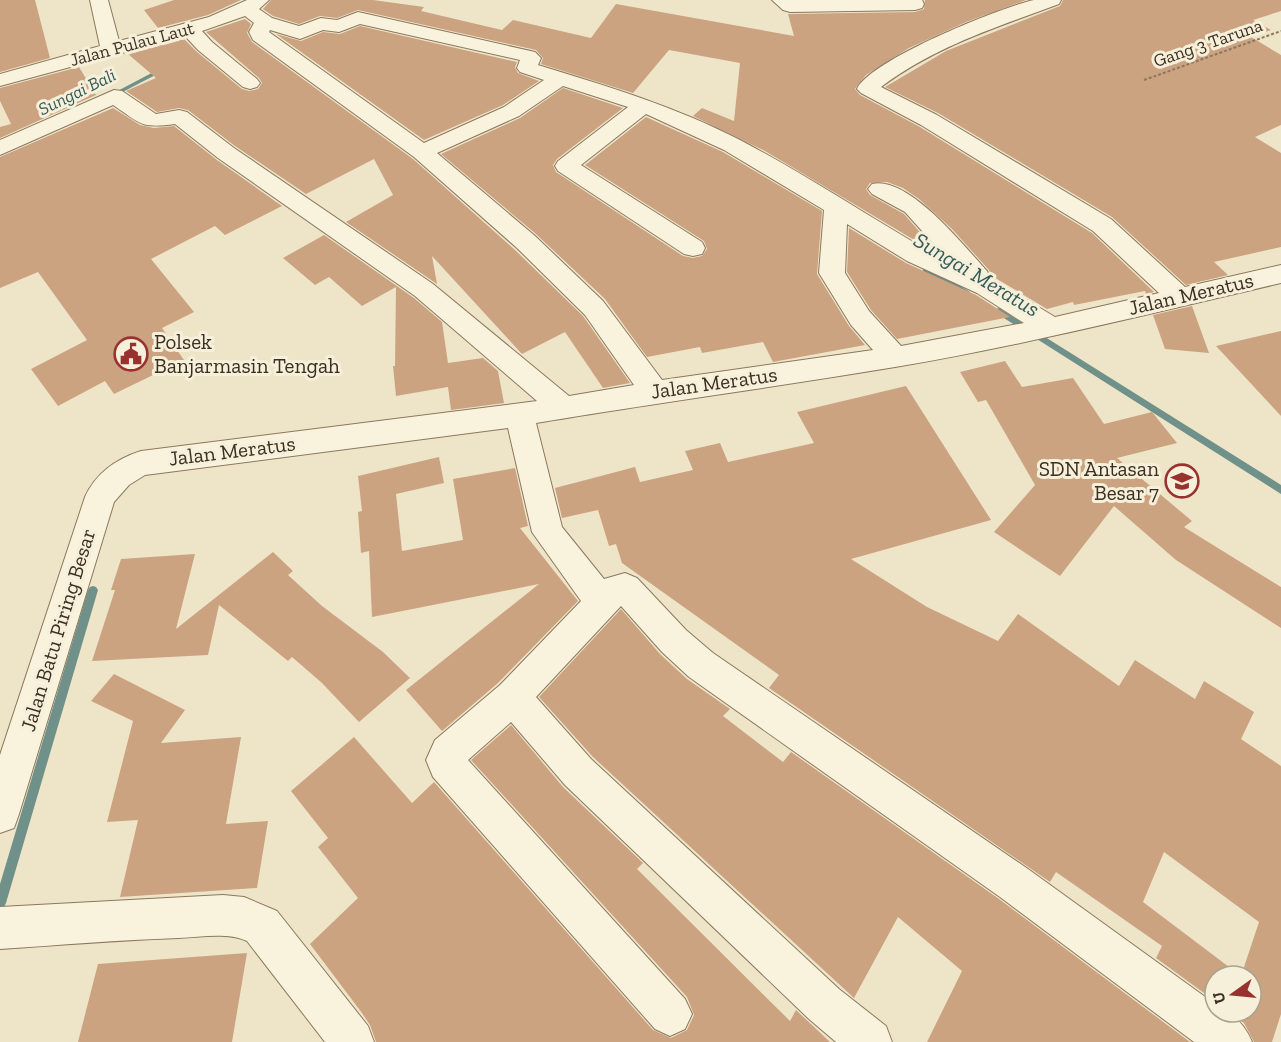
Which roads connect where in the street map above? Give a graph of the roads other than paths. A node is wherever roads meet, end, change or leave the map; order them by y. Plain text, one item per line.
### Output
1 (99, 0) edge
2 (781, 0) edge
3 (1052, 0) edge
4 (915, 4) dead end
5 (257, 10) edge
6 (189, 28) junction
7 (111, 49) junction
8 (559, 78) junction
9 (0, 80) edge
10 (250, 83) dead end
11 (643, 106) junction
12 (0, 148) edge
13 (422, 152) junction
14 (880, 189) dead end
15 (835, 212) junction
16 (693, 248) dead end
17 (1281, 274) edge
18 (986, 287) junction
19 (1178, 296) junction
20 (1046, 328) junction
21 (895, 357) junction
22 (655, 392) junction
23 (563, 407) junction
24 (519, 415) junction
25 (141, 463) joint
26 (602, 602) junction
27 (513, 697) junction
28 (0, 814) edge
29 (11, 927) edge
30 (670, 1014) dead end
31 (352, 1042) edge
32 (870, 1042) edge
33 (1230, 1042) edge

1 - 7 street
2 - 4 street
3 - 19 street
5 - 6 street, Jalan Pulau Laut
5 - 8 street
5 - 13 street
6 - 7 street, Jalan Pulau Laut
6 - 10 street
7 - 9 street, Jalan Pulau Laut
8 - 11 street
8 - 13 street
11 - 15 street
11 - 16 street
12 - 23 street
13 - 22 street
14 - 18 street
15 - 18 street
15 - 21 street
17 - 19 street, Jalan Meratus
18 - 20 street
19 - 20 street, Jalan Meratus
20 - 21 street, Jalan Meratus
21 - 22 street, Jalan Meratus
22 - 23 street, Jalan Meratus
23 - 24 street, Jalan Meratus
24 - 25 street, Jalan Meratus
24 - 26 street
25 - 28 street, Jalan Batu Piring Besar
26 - 27 street
26 - 33 street
27 - 30 street
27 - 32 street
29 - 31 street

